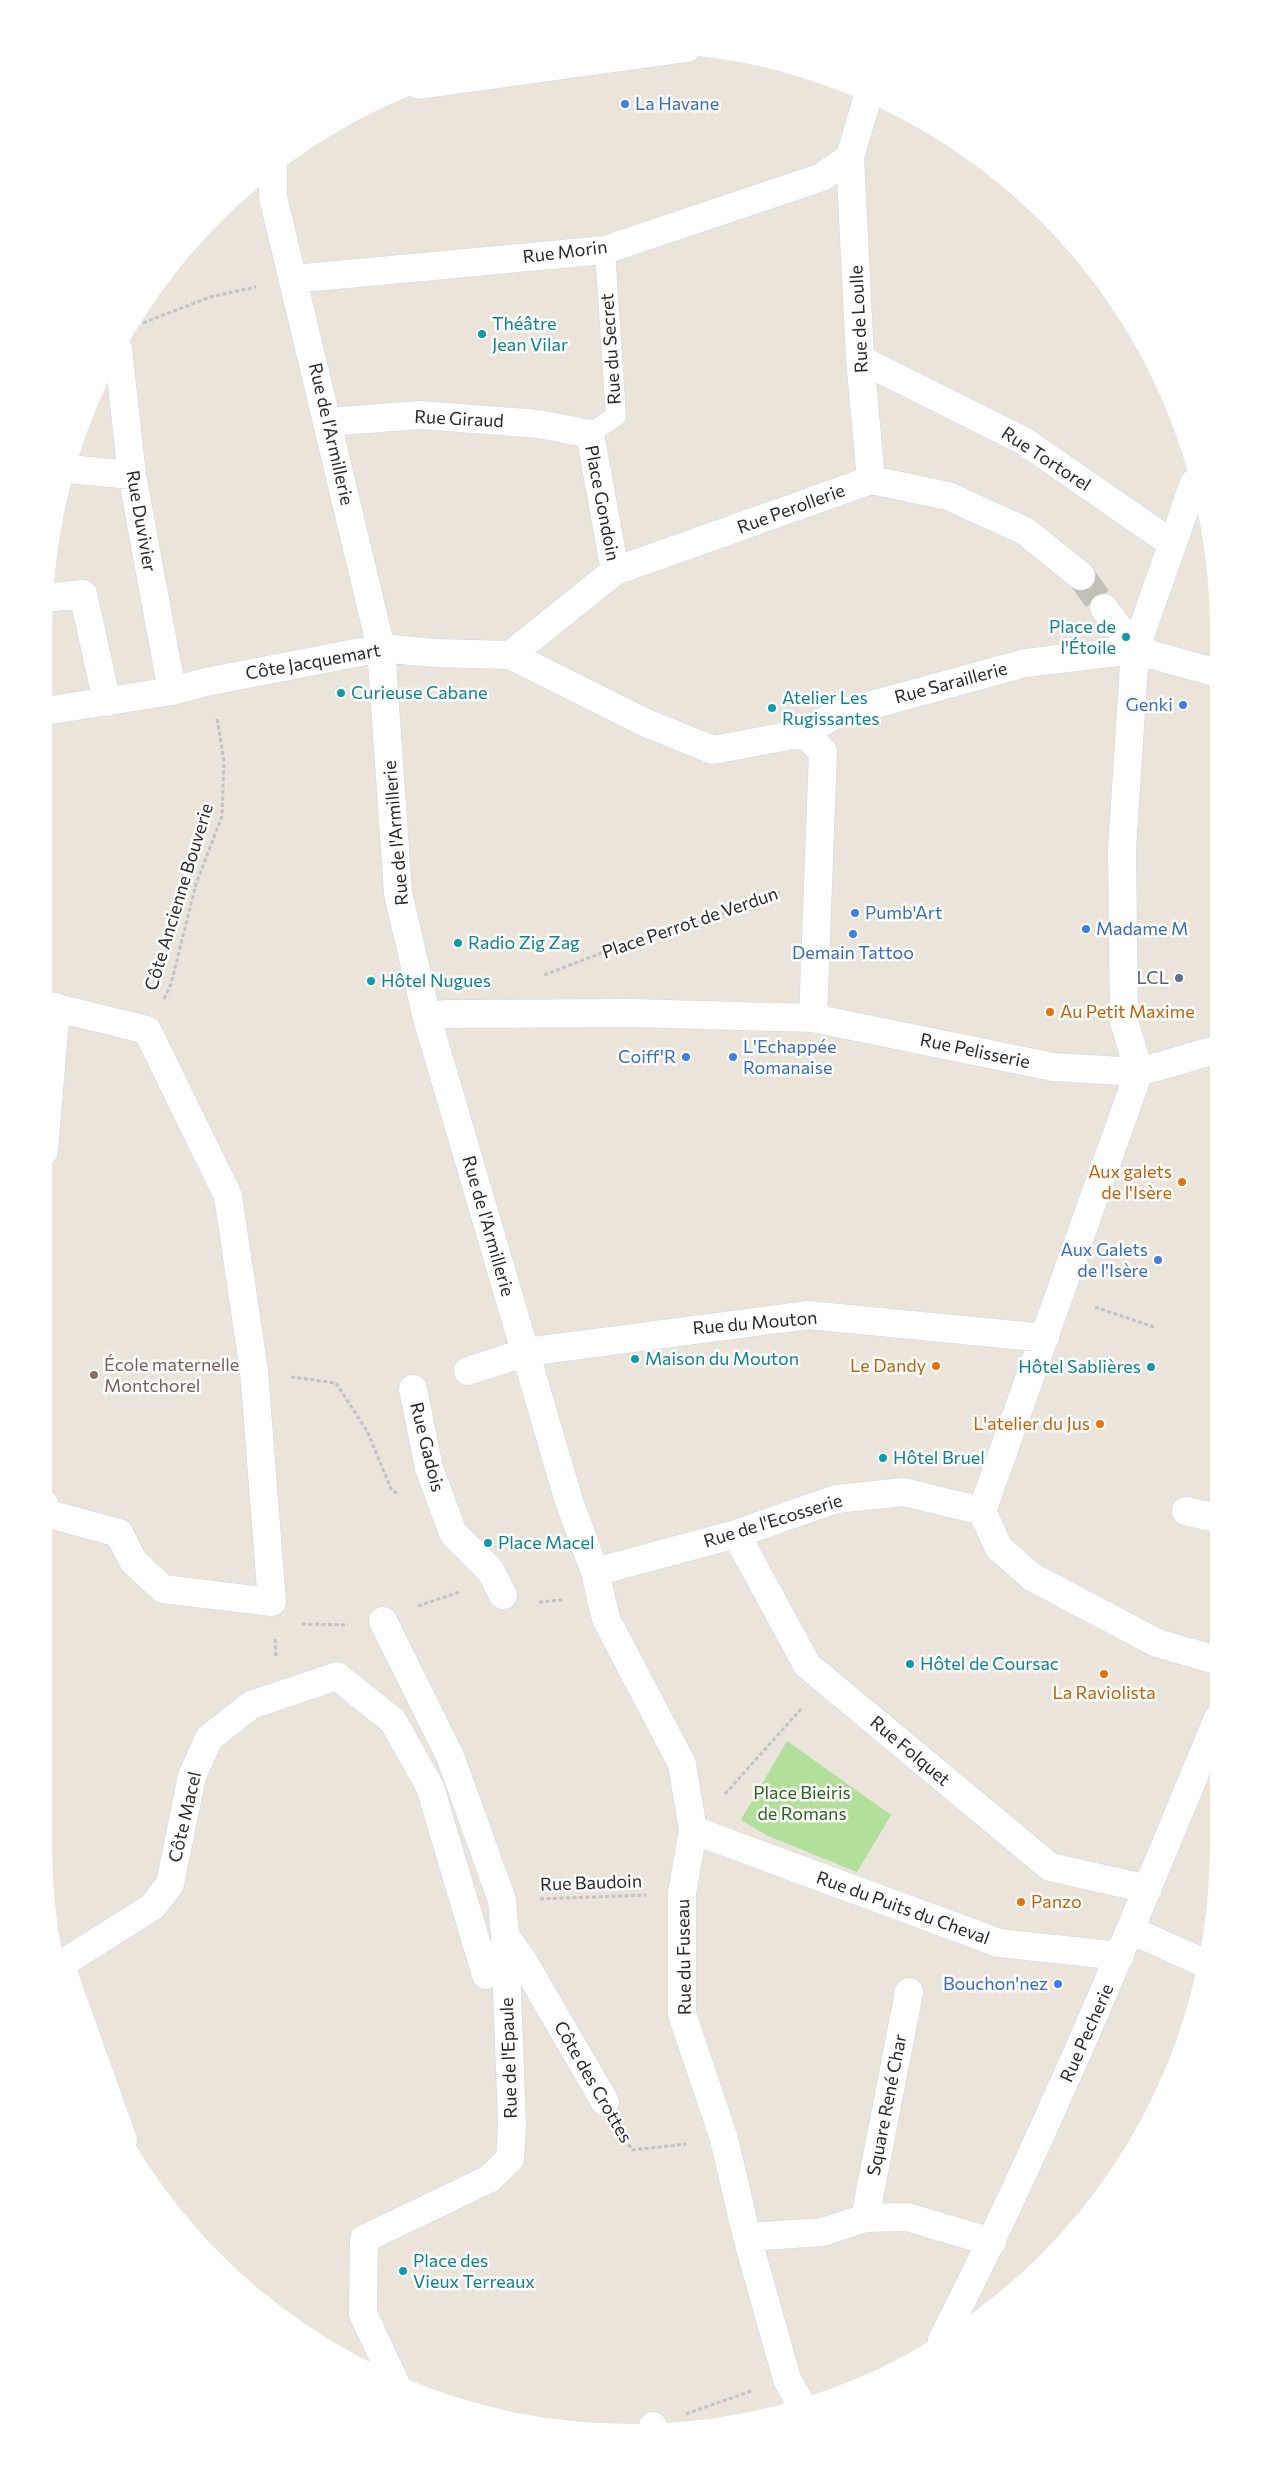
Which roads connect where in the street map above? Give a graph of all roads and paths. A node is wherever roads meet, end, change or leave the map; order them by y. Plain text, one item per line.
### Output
1 (647, 53) edge
2 (474, 74) edge
3 (866, 103) edge
4 (850, 157) junction
5 (273, 177) edge
6 (605, 250) junction
7 (294, 279) junction
8 (142, 323) edge
9 (860, 359) junction
10 (119, 361) edge
11 (328, 422) junction
12 (590, 434) junction
13 (75, 470) edge
14 (132, 476) junction
15 (871, 480) junction
16 (1192, 489) edge
17 (1171, 543) junction
18 (615, 572) junction
19 (1082, 576) tunnel mouth
20 (54, 597) edge
21 (1104, 608) tunnel mouth
22 (381, 648) junction
23 (1135, 650) junction
24 (510, 655) junction
25 (1210, 671) edge
26 (206, 682) junction
27 (172, 691) junction
28 (107, 702) junction
29 (52, 710) edge
30 (804, 733) junction
31 (713, 750) joint
32 (820, 874) junction
33 (536, 978) dead end
34 (52, 1006) edge
35 (436, 1016) junction
36 (813, 1018) junction
37 (147, 1030) junction
38 (1210, 1051) edge
39 (1138, 1072) junction
40 (1059, 1295) junction
41 (1154, 1327) dead end
42 (1045, 1338) junction
43 (526, 1352) junction
44 (468, 1370) dead end
45 (254, 1371) junction
46 (413, 1389) dead end
47 (400, 1494) dead end
48 (982, 1511) junction
49 (1186, 1511) dead end
50 (52, 1515) edge
51 (1210, 1517) edge
52 (736, 1534) junction
53 (595, 1572) junction
54 (503, 1595) joint
55 (272, 1602) junction
56 (383, 1621) dead end
57 (1210, 1658) edge
58 (826, 1681) junction
59 (285, 1692) junction
60 (1210, 1735) edge
61 (693, 1830) junction
62 (1148, 1889) junction
63 (682, 1893) junction
64 (502, 1900) junction
65 (1131, 1930) junction
66 (505, 1936) junction
67 (1120, 1956) junction
68 (1198, 1960) edge
69 (65, 1962) edge
70 (486, 1975) dead end
71 (909, 1992) dead end
72 (605, 2102) joint
73 (724, 2140) junction
74 (865, 2218) junction
75 (747, 2237) junction
76 (992, 2242) junction
77 (948, 2329) edge
78 (389, 2370) edge
79 (787, 2379) junction
80 (798, 2399) edge
81 (667, 2422) edge

1 - 2 street
3 - 4 street, Rue de Loulle
4 - 6 street, Rue Morin
4 - 9 street, Rue de Loulle
5 - 7 street, Rue de l'Armillerie
6 - 7 street, Rue Morin
6 - 12 lane, Rue du Secret
7 - 8 path
7 - 11 street, Rue de l'Armillerie
9 - 15 street, Rue de Loulle
9 - 17 street, Rue Tortorel
10 - 14 street, Rue Duvivier
11 - 12 street, Rue Giraud
11 - 22 street, Rue de l'Armillerie
12 - 18 street, Place Gondoin
13 - 14 street
14 - 27 street, Rue Duvivier
15 - 18 street, Rue Perollerie
15 - 19 street
16 - 17 street
17 - 23 street
18 - 24 street, Rue Perollerie
20 - 28 street
21 - 23 street
22 - 24 street, Côte Jacquemart
22 - 26 street, Côte Jacquemart
22 - 35 street, Rue de l'Armillerie
23 - 25 street
23 - 30 street, Rue Saraillerie
23 - 39 street
24 - 31 street, Côte Jacquemart
26 - 27 street, Côte Jacquemart
26 - 37 path, Côte Ancienne Bouverie
27 - 28 street, Côte Jacquemart
28 - 29 street, Côte Jacquemart
30 - 31 street, Rue Saraillerie
30 - 32 street
32 - 33 path, Place Perrot de Verdun
32 - 36 street
34 - 37 street
35 - 36 street
35 - 43 street, Rue de l'Armillerie
36 - 39 street, Rue Pelisserie
37 - 45 street
38 - 39 street, Rue Pelisserie
39 - 40 street
40 - 41 path
40 - 42 street
42 - 43 street, Rue du Mouton
42 - 48 street
43 - 44 street
43 - 53 street, Rue de l'Armillerie
45 - 47 path
45 - 55 street
46 - 54 street, Rue Gadois
48 - 52 street, Rue de l'Ecosserie
48 - 57 street
49 - 51 street
50 - 55 street
52 - 53 street, Rue de l'Ecosserie
52 - 58 street, Rue Folquet
53 - 54 path
53 - 61 street, Rue du Fuseau
55 - 59 path
56 - 64 street, Rue de l'Epaule
58 - 61 path
58 - 62 street, Rue Folquet
59 - 69 street, Côte Macel
59 - 70 street, Côte Macel
60 - 62 street, Rue Pecherie
61 - 63 street, Rue du Fuseau
61 - 67 street, Rue du Puits du Cheval
62 - 65 street, Rue Pecherie
63 - 64 path, Rue Baudoin
63 - 73 street, Rue du Fuseau
64 - 66 street, Rue de l'Epaule
65 - 67 street, Rue Pecherie
65 - 68 street
66 - 72 street, Côte des Crottes
66 - 78 street, Rue de l'Epaule
67 - 76 street, Rue Pecherie
71 - 74 street, Square René Char
72 - 73 path, Côte des Crottes
73 - 75 street, Rue du Fuseau
74 - 75 street
74 - 76 street
75 - 79 street, Rue du Fuseau
76 - 77 street, Rue Pecherie
79 - 80 street, Rue du Fuseau
79 - 81 path

